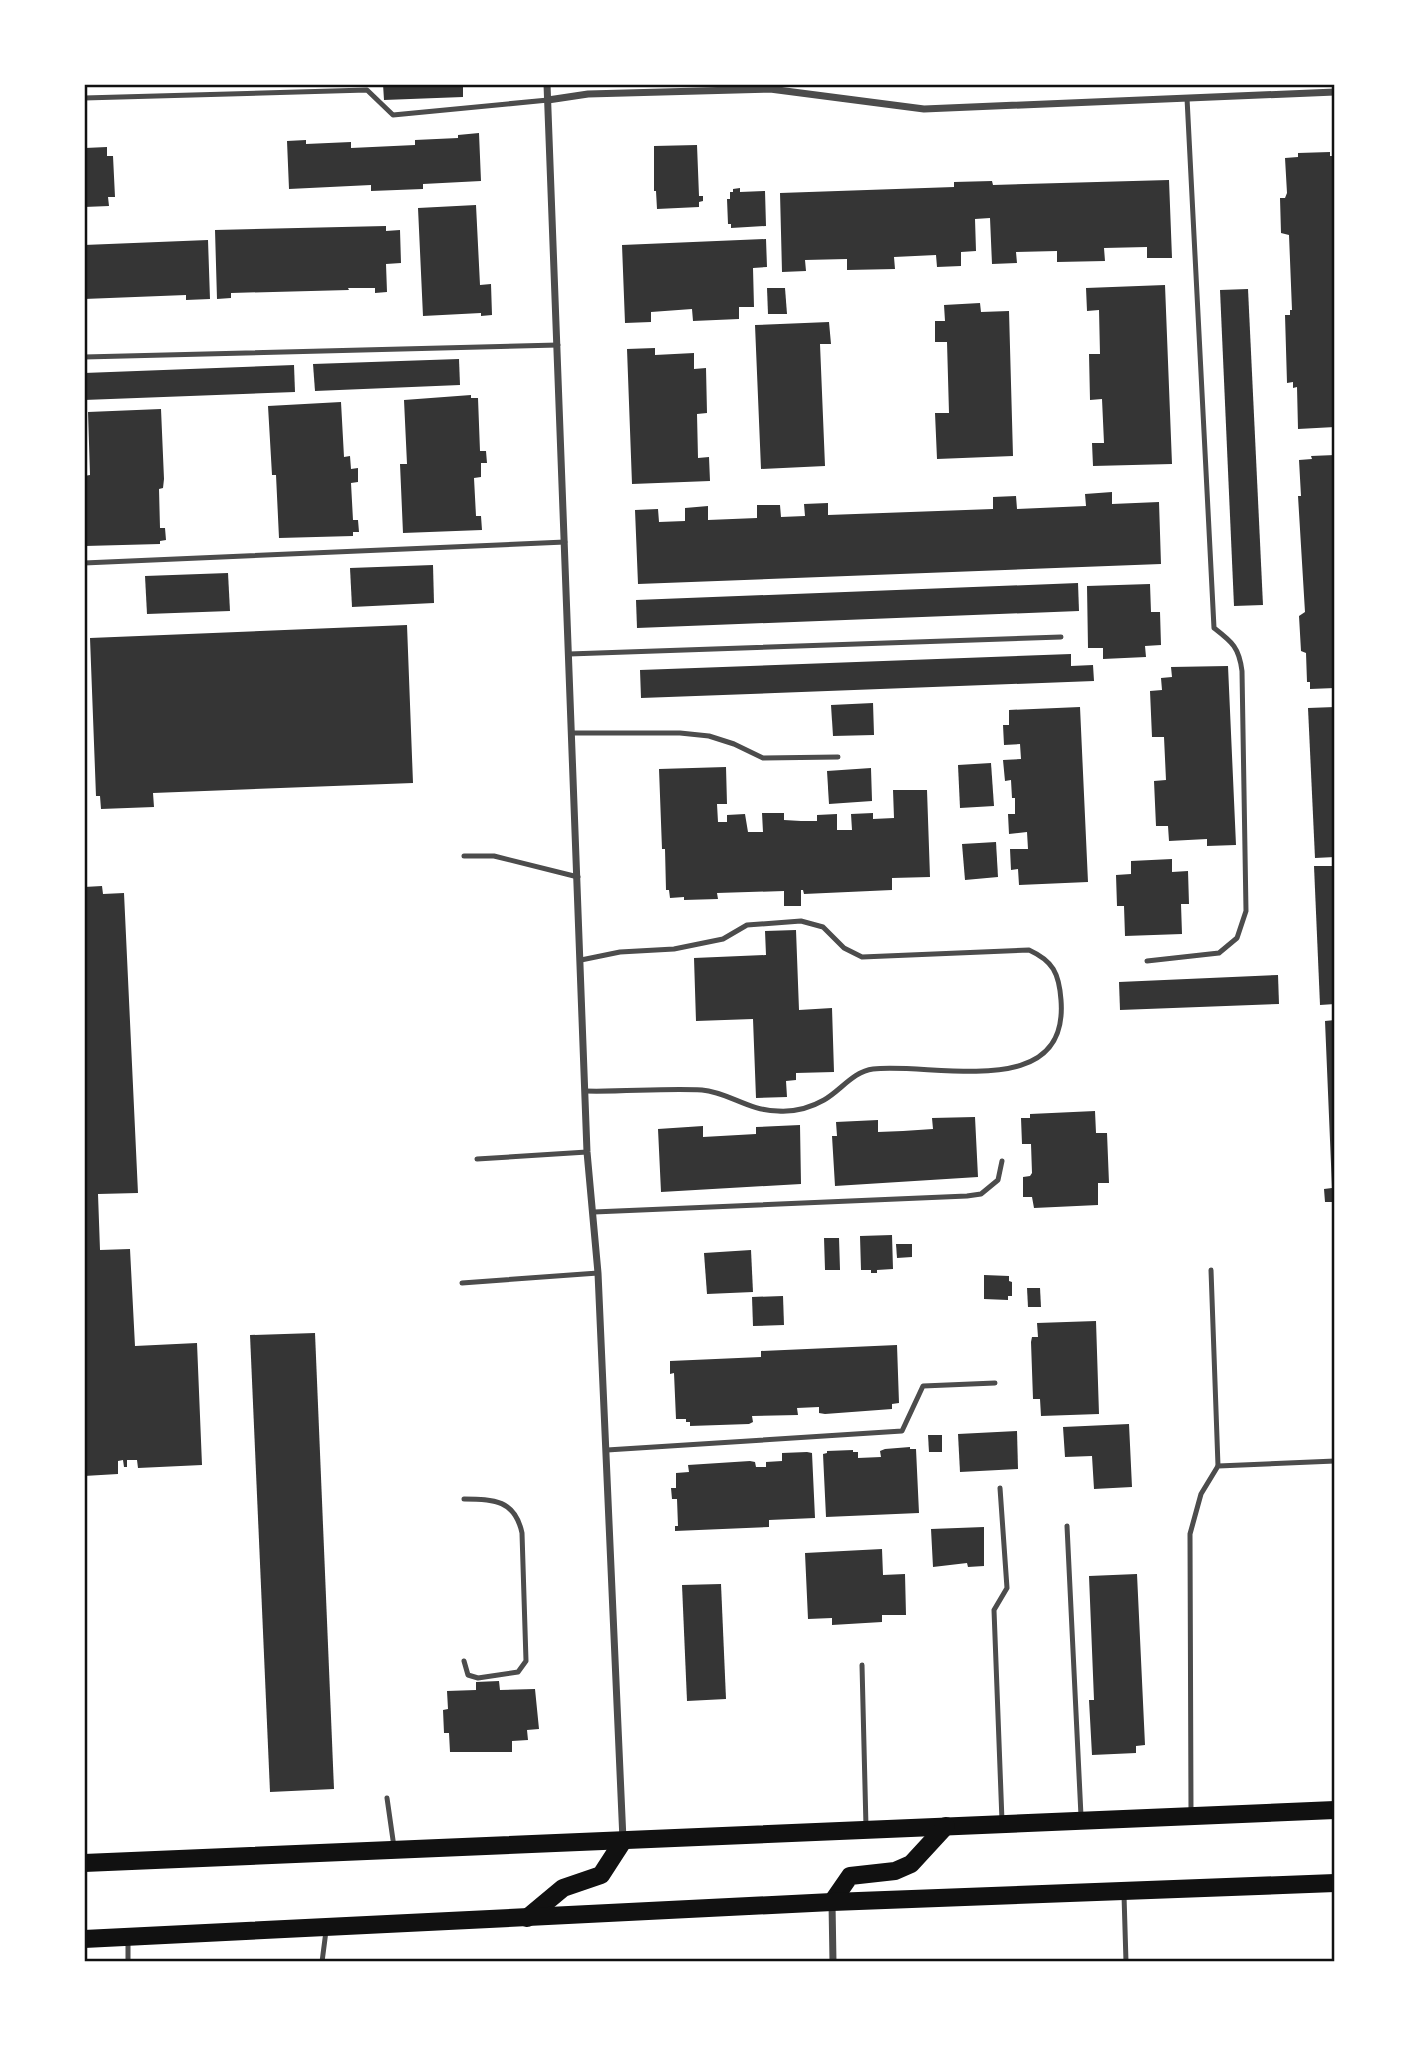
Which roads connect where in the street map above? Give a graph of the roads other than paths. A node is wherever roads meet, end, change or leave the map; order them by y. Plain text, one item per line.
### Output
1 (547, 84) edge
2 (770, 86) edge
3 (1335, 92) edge
4 (84, 98) edge
5 (1186, 98) junction
6 (548, 100) junction
7 (558, 345) junction
8 (84, 356) edge
9 (565, 542) junction
10 (84, 563) edge
11 (1061, 637) dead end
12 (569, 654) junction
13 (573, 733) junction
14 (838, 757) dead end
15 (464, 856) dead end
16 (578, 877) junction
17 (580, 960) junction
18 (1147, 961) dead end
19 (585, 1091) junction
20 (587, 1152) junction
21 (477, 1159) dead end
22 (1002, 1161) dead end
23 (594, 1212) junction
24 (1211, 1270) dead end
25 (598, 1273) junction
26 (462, 1283) dead end
27 (995, 1383) dead end
28 (607, 1450) junction
29 (1335, 1461) edge
30 (1218, 1466) junction
31 (1000, 1488) dead end
32 (464, 1499) dead end
33 (1067, 1526) dead end
34 (464, 1661) dead end
35 (862, 1665) dead end
36 (387, 1798) dead end
37 (1335, 1810) edge
38 (1191, 1816) junction
39 (1081, 1821) junction
40 (1002, 1825) junction
41 (946, 1826) junction
42 (866, 1830) junction
43 (623, 1841) junction
44 (395, 1850) junction
45 (84, 1863) edge
46 (1335, 1883) edge
47 (1124, 1891) junction
48 (832, 1902) junction
49 (527, 1917) junction
50 (327, 1927) junction
51 (128, 1937) junction
52 (84, 1939) edge
53 (128, 1962) edge
54 (322, 1962) edge
55 (833, 1962) edge
56 (1126, 1962) edge

1 - 6 street
2 - 5 street
2 - 6 street
3 - 5 street
4 - 6 lane
5 - 18 lane
6 - 7 street
7 - 8 lane
7 - 9 street
9 - 10 lane
9 - 12 street
11 - 12 lane
12 - 13 street
13 - 14 lane
13 - 16 street
15 - 16 lane
16 - 17 street
17 - 19 street
17 - 19 lane
19 - 20 street
20 - 21 lane
20 - 23 street
22 - 23 lane
23 - 25 street
24 - 30 lane
25 - 26 lane
25 - 28 street
27 - 28 lane
28 - 43 street
29 - 30 lane
30 - 38 lane
31 - 40 lane
32 - 34 lane
33 - 39 lane
35 - 42 lane
36 - 44 lane
37 - 38 main road
38 - 39 main road
39 - 40 main road
40 - 41 main road
41 - 42 main road
41 - 48 main road
42 - 43 main road
43 - 44 main road
43 - 49 main road
44 - 45 main road
46 - 47 main road
47 - 48 main road
47 - 56 lane
48 - 49 main road
48 - 55 street
49 - 50 main road
50 - 51 main road
50 - 54 lane
51 - 52 main road
51 - 53 lane

